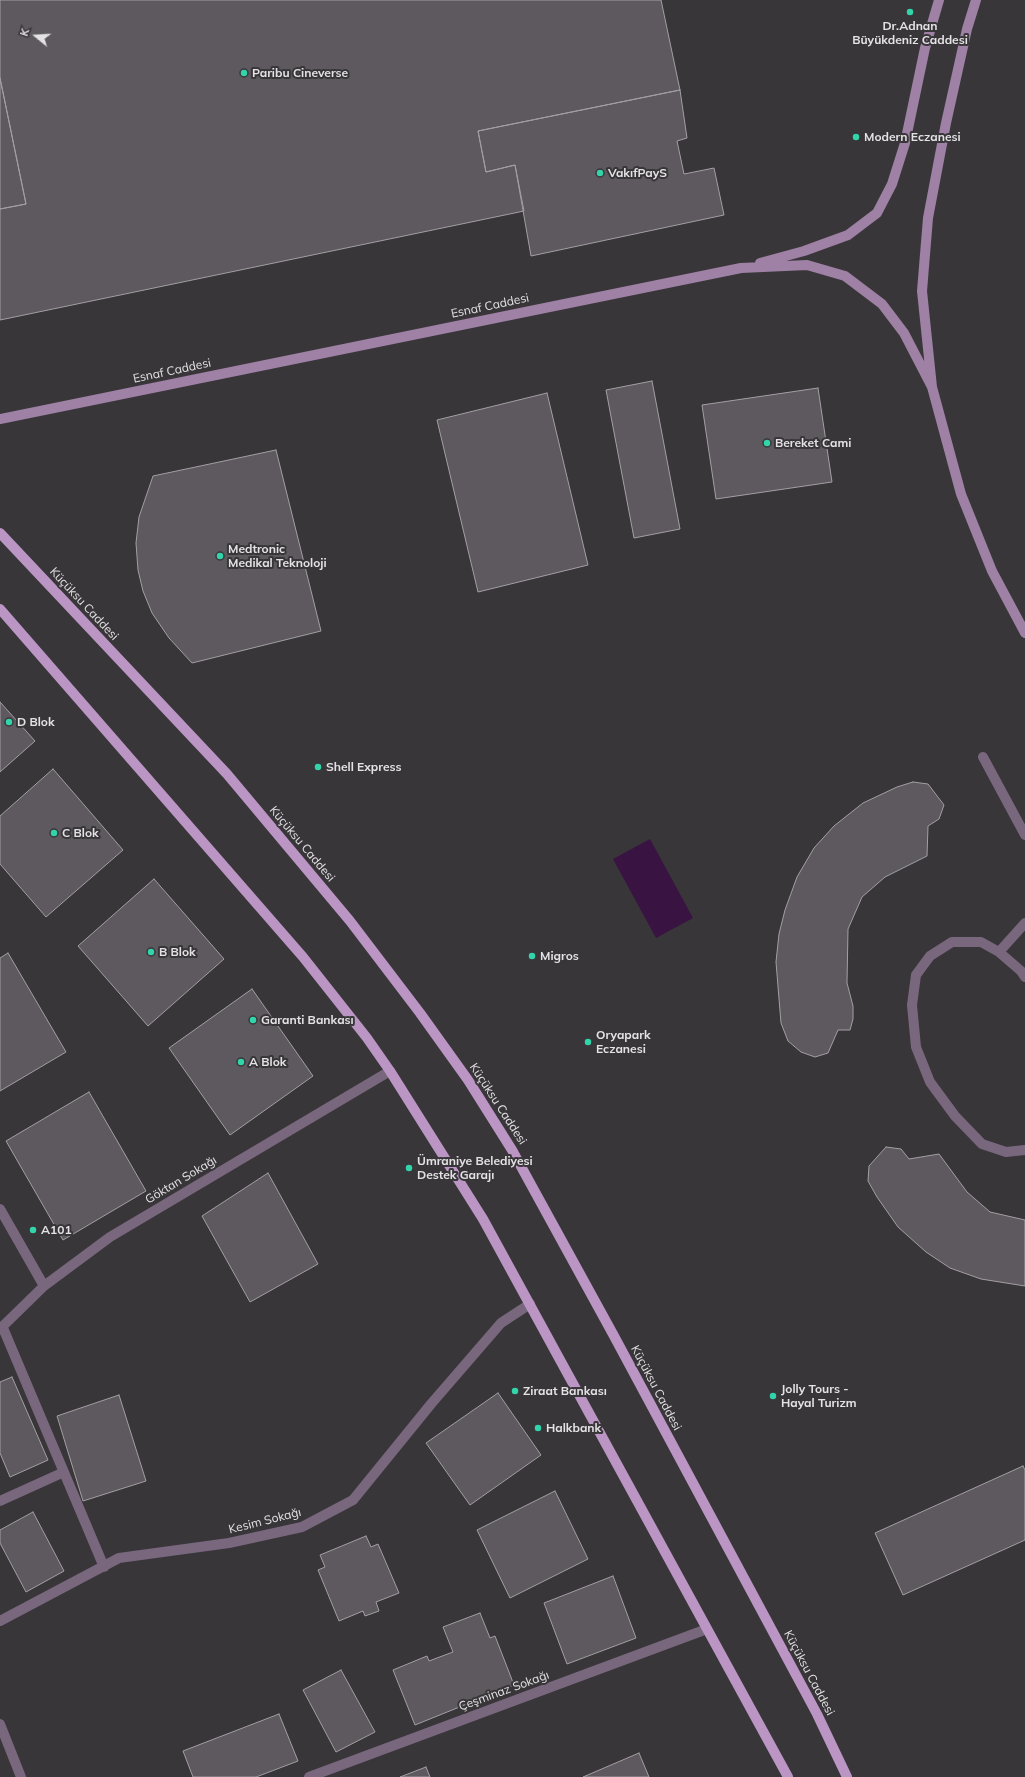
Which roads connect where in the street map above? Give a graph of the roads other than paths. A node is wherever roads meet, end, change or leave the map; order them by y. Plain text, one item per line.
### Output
1 (939, 0) edge
2 (976, 0) edge
3 (741, 268) junction
4 (932, 387) junction
5 (0, 419) edge
6 (0, 533) edge
7 (0, 609) edge
8 (1025, 634) edge
9 (983, 757) dead end
10 (1025, 835) edge
11 (1025, 923) edge
12 (999, 952) junction
13 (1025, 977) edge
14 (390, 1071) junction
15 (1025, 1150) edge
16 (0, 1209) edge
17 (44, 1286) junction
18 (530, 1304) junction
19 (1, 1328) edge
20 (64, 1472) junction
21 (0, 1501) edge
22 (104, 1567) junction
23 (0, 1621) edge
24 (707, 1629) junction
25 (0, 1724) edge
26 (20, 1777) edge
27 (309, 1777) edge
28 (788, 1777) edge
29 (847, 1777) edge

1 - 3 main road
2 - 4 main road
3 - 4 main road, Esnaf Caddesi
3 - 5 main road, Esnaf Caddesi
4 - 8 main road
6 - 29 main road, Küçüksu Caddesi
7 - 14 main road
9 - 10 street
11 - 12 street
12 - 13 street
12 - 15 street
14 - 17 street, Göktan Sokağı
14 - 18 main road
16 - 17 street
17 - 19 street, Göktan Sokağı
18 - 22 street, Kesim Sokağı
18 - 24 main road
19 - 20 street
20 - 21 street
20 - 22 street
22 - 23 street, Kesim Sokağı
24 - 27 street, Çeşminaz Sokağı
24 - 28 main road
25 - 26 street

